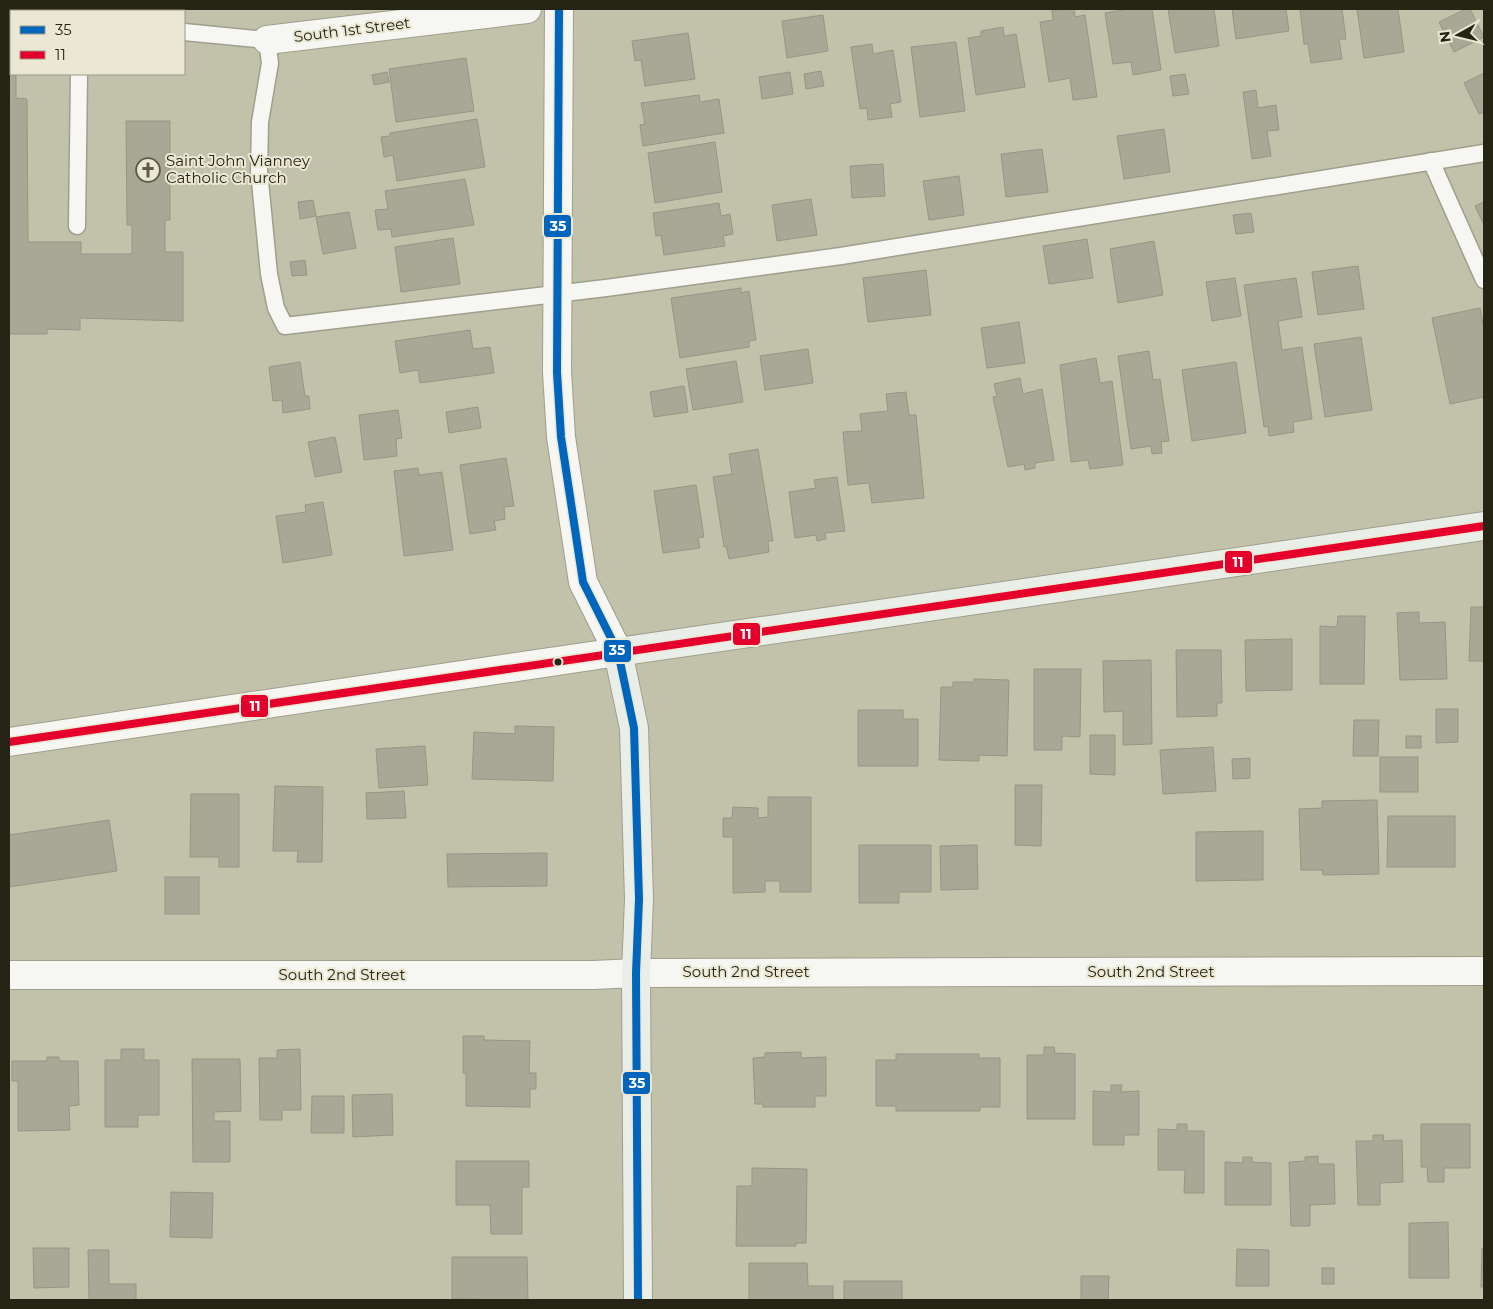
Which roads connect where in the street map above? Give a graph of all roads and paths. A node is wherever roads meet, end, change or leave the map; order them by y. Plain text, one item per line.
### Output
1 (527, 9) edge
2 (559, 9) edge
3 (185, 32) edge
4 (267, 40) junction
5 (79, 75) edge
6 (1484, 153) edge
7 (1430, 161) junction
8 (77, 226) dead end
9 (1484, 280) edge
10 (556, 293) junction
11 (1484, 526) edge
12 (618, 652) junction
13 (9, 742) edge
14 (1484, 971) edge
15 (636, 973) junction
16 (9, 975) edge
17 (638, 1300) edge

1 - 4 street, South 1st Street
2 - 10 street
3 - 4 lane
4 - 10 lane
5 - 8 lane
6 - 7 lane
7 - 9 lane
7 - 10 lane
10 - 12 street
11 - 12 main road
12 - 13 street
12 - 15 main road
14 - 15 street, South 2nd Street
15 - 16 street, South 2nd Street
15 - 17 main road

